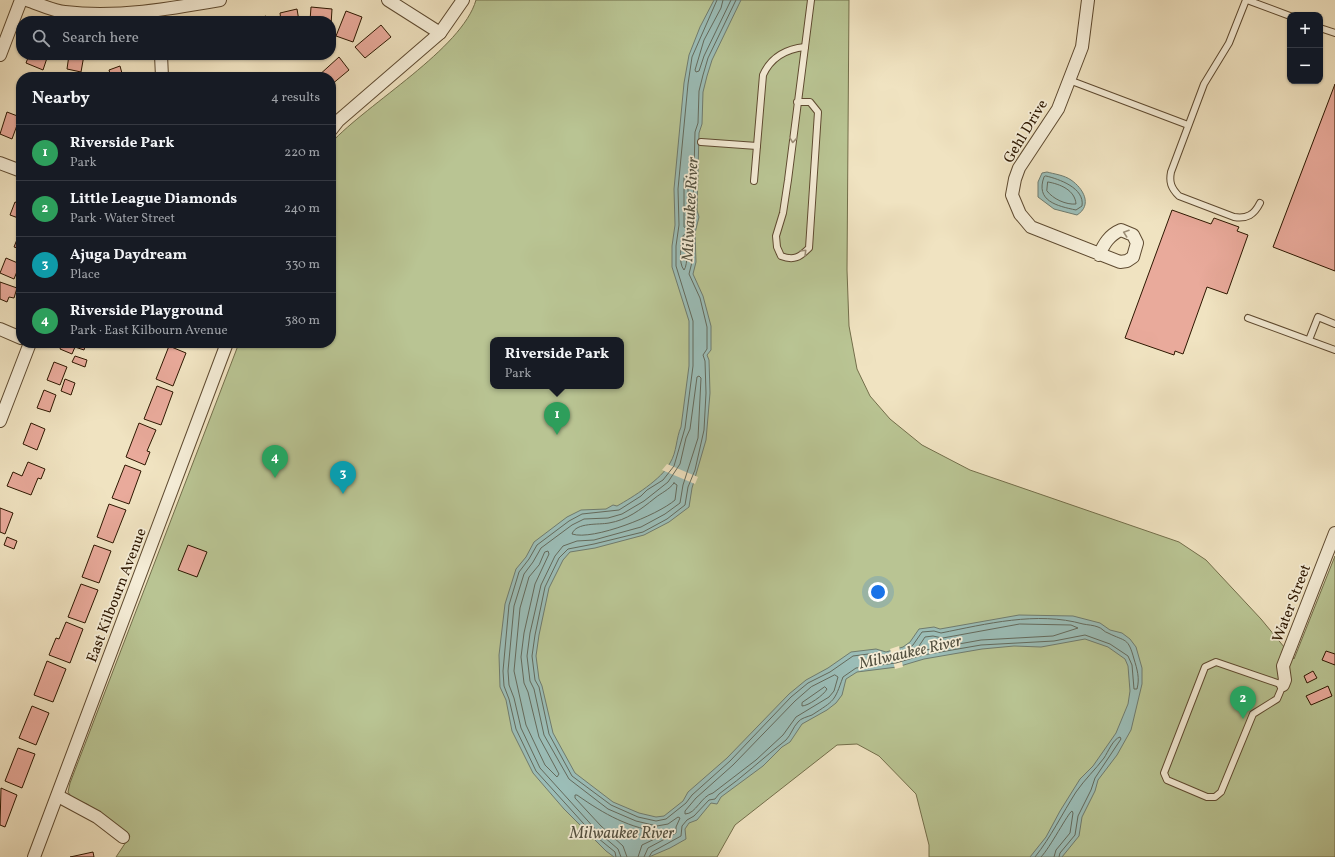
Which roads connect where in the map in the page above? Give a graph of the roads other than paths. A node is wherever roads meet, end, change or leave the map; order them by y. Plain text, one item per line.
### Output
1 (22, 0) edge
2 (27, 0) edge
3 (220, 0) edge
4 (388, 0) edge
5 (463, 0) edge
6 (811, 0) edge
7 (1088, 0) edge
8 (1246, 0) edge
9 (1287, 15) edge
10 (158, 16) edge
11 (1323, 29) edge
12 (440, 33) junction
13 (1335, 33) edge
14 (805, 47) junction
15 (0, 55) edge
16 (161, 60) edge
17 (162, 72) edge
18 (1069, 80) junction
19 (797, 102) junction
20 (336, 124) edge
21 (1188, 125) junction
22 (701, 142) dead end
23 (757, 146) junction
24 (0, 163) edge
25 (16, 169) edge
26 (754, 181) dead end
27 (1260, 204) dead end
28 (1099, 255) dead end
29 (1248, 318) dead end
30 (1335, 324) edge
31 (0, 330) edge
32 (16, 336) edge
33 (1309, 340) junction
34 (28, 348) edge
35 (225, 348) edge
36 (1335, 350) edge
37 (0, 421) edge
38 (1335, 533) edge
39 (1283, 685) junction
40 (58, 796) junction
41 (123, 836) dead end
42 (34, 857) edge

1 - 15 street
2 - 10 street
3 - 10 street
4 - 12 street
5 - 12 street
6 - 14 lane
7 - 18 street, Gehl Drive
8 - 9 lane
8 - 21 lane
11 - 13 lane
12 - 20 street
14 - 19 lane
14 - 23 lane
16 - 17 street
18 - 21 lane
18 - 28 street, Gehl Drive
19 -> 19 lane
21 - 27 lane
22 - 23 lane
23 - 26 lane
24 - 25 street
29 - 33 lane
30 - 33 lane
31 - 32 street
33 - 36 lane
34 - 37 street
35 - 40 street, East Kilbourn Avenue
38 - 39 street, Water Street
39 - 39 lane
40 - 41 street
40 - 42 street, East Kilbourn Avenue

